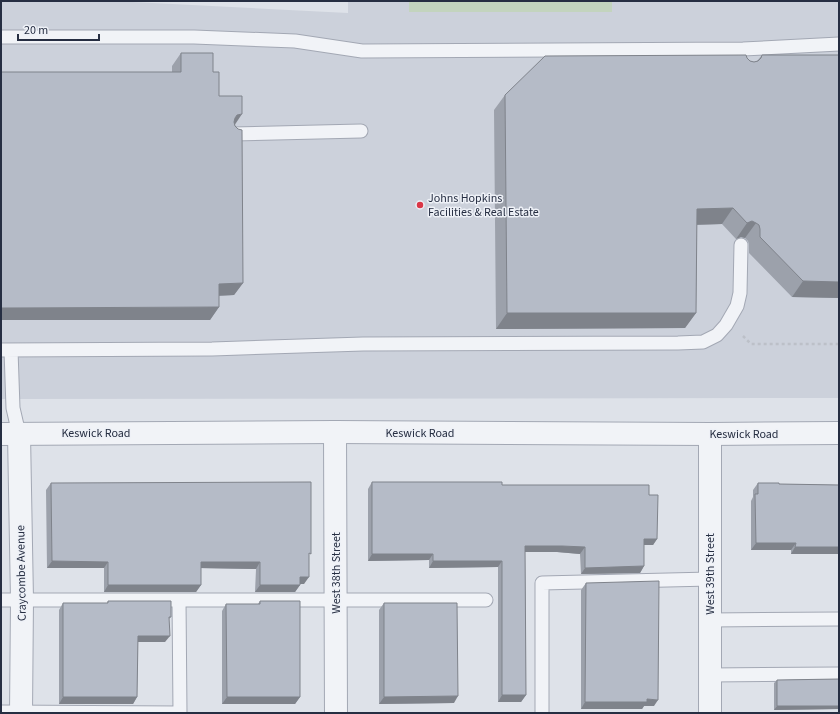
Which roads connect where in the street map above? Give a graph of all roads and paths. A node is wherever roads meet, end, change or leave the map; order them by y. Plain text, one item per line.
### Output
1 (1, 37) edge
2 (839, 44) edge
3 (743, 49) junction
4 (743, 63) edge
5 (361, 131) dead end
6 (234, 134) edge
7 (741, 245) edge
8 (741, 334) dead end
9 (839, 344) edge
10 (6, 350) edge
11 (335, 432) junction
12 (10, 434) edge
13 (710, 434) junction
14 (839, 434) edge
15 (710, 580) junction
16 (11, 600) edge
17 (179, 600) junction
18 (336, 600) junction
19 (486, 600) dead end
20 (839, 619) edge
21 (710, 620) junction
22 (839, 674) edge
23 (710, 675) junction
24 (14, 713) edge
25 (180, 713) edge
26 (336, 713) edge
27 (542, 713) edge
28 (710, 713) edge

1 - 3 lane
2 - 3 lane
3 - 4 lane
5 - 6 lane
7 - 10 lane
8 - 9 path
10 - 12 lane
11 - 12 street, Keswick Road
11 - 13 street, Keswick Road
11 - 18 street, West 38th Street
12 - 16 street, Craycombe Avenue
13 - 14 street, Keswick Road
13 - 15 street, West 39th Street
15 - 21 street, West 39th Street
15 - 27 lane
16 - 17 lane
16 - 24 street, Craycombe Avenue
17 - 18 lane
17 - 25 lane
18 - 19 lane
18 - 26 street, West 38th Street
20 - 21 lane
21 - 23 street, West 39th Street
22 - 23 lane
23 - 28 street, West 39th Street
24 - 25 lane

